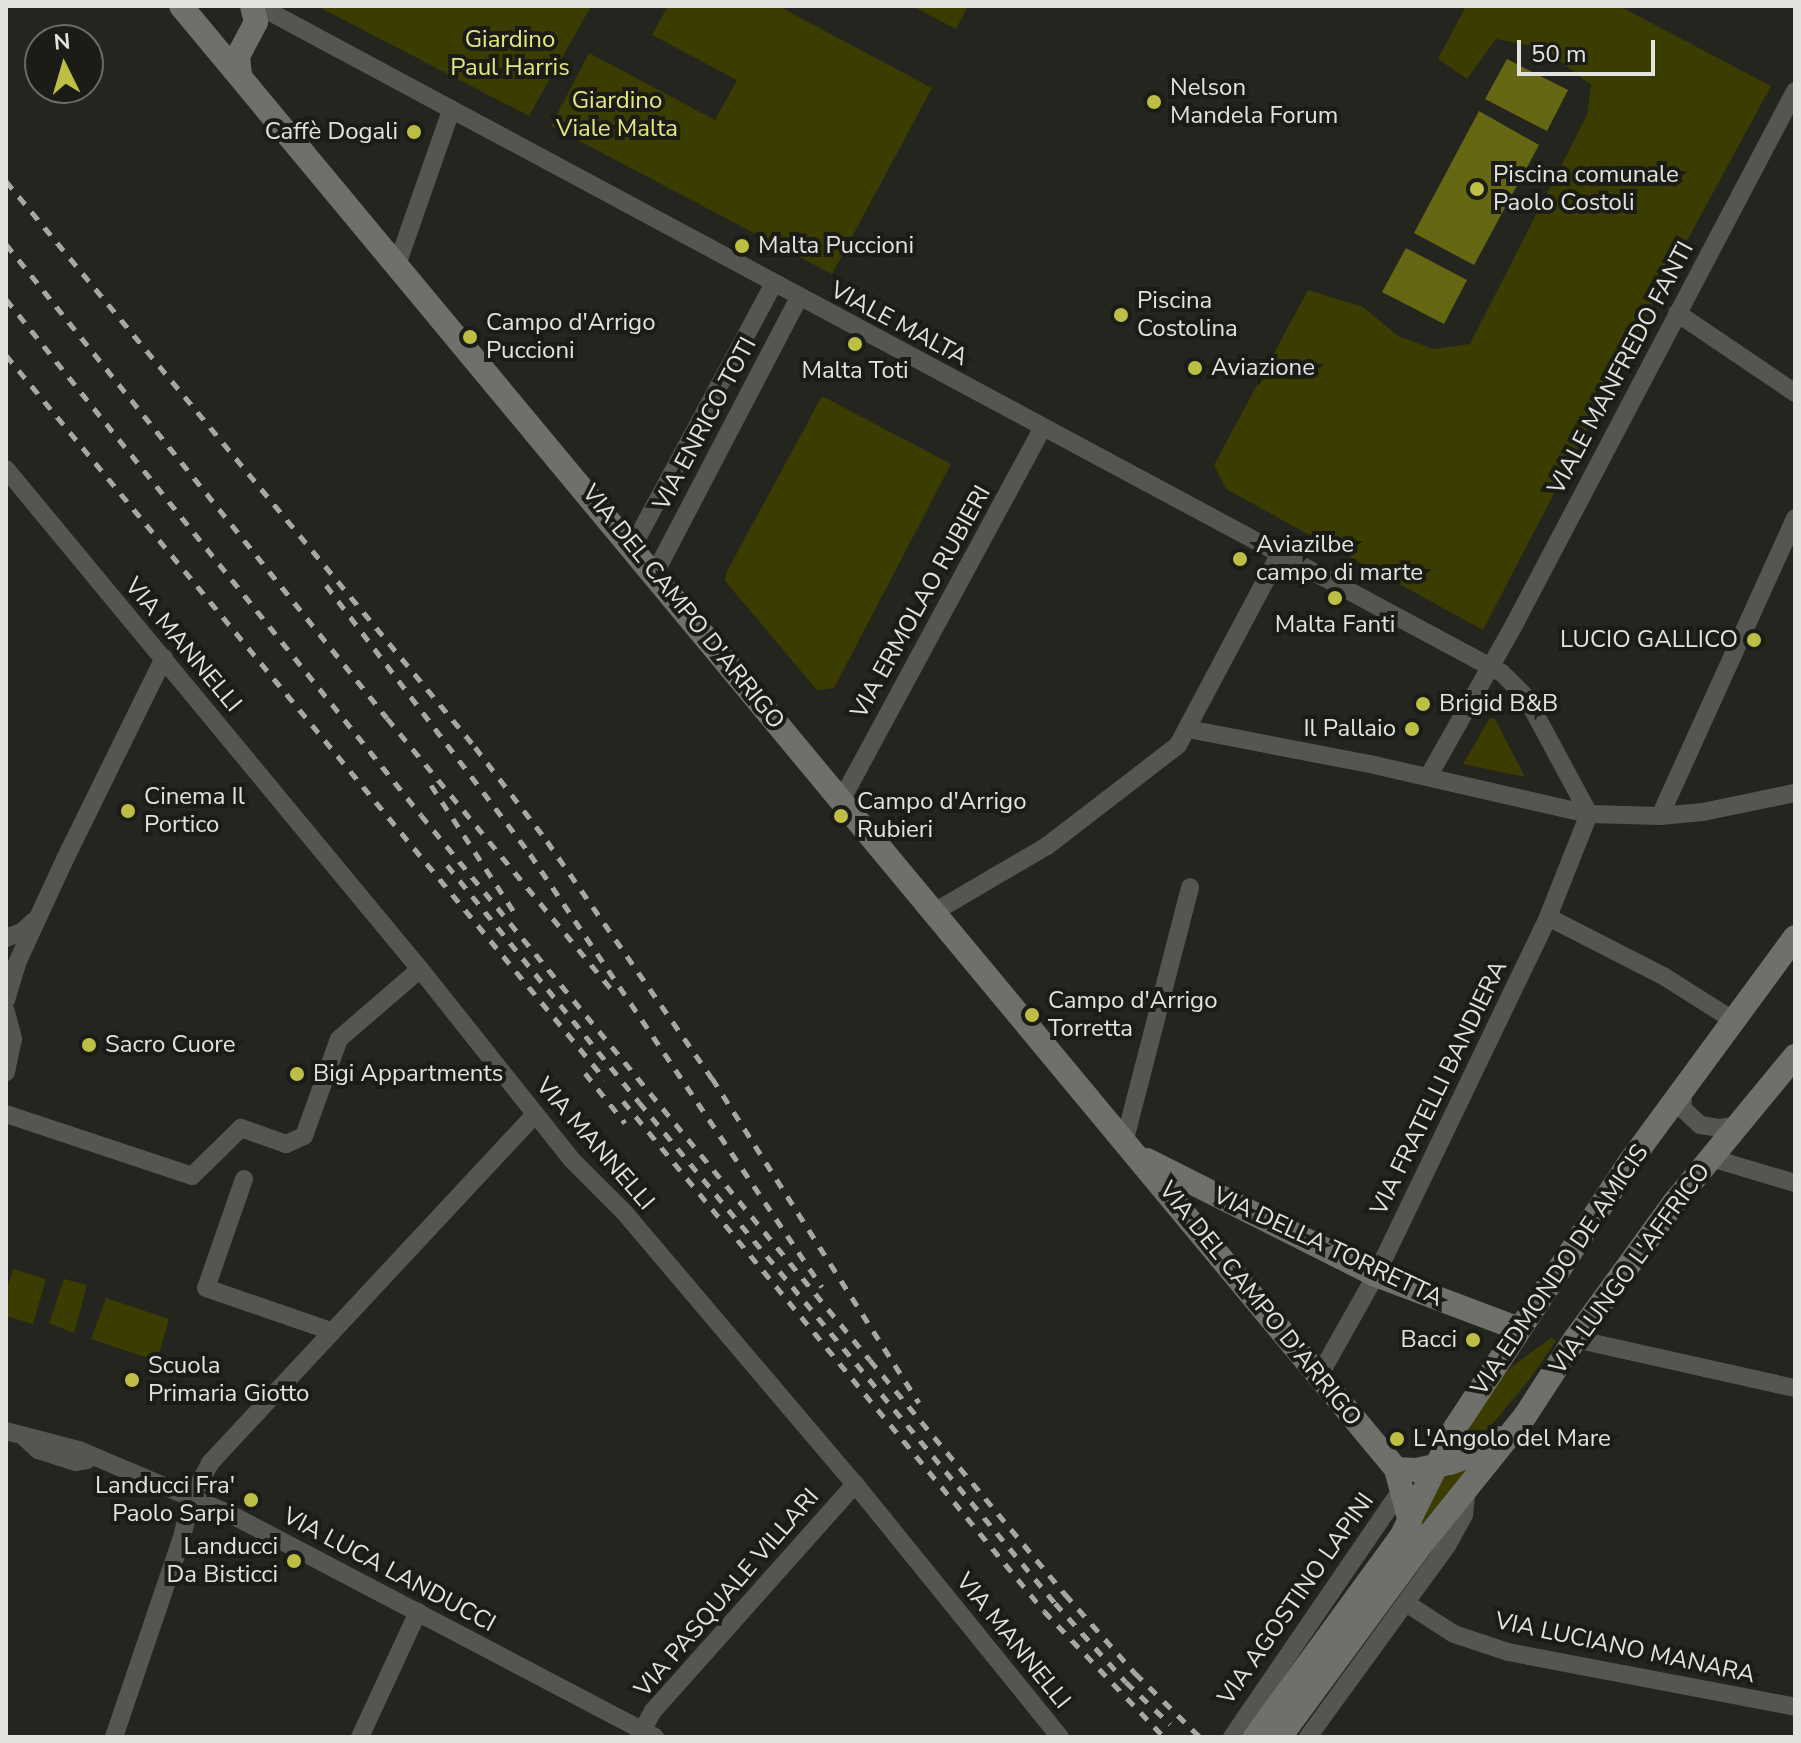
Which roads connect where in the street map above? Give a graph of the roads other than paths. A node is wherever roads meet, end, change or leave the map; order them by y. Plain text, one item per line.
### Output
1 (181, 6) edge
2 (252, 6) edge
3 (259, 6) edge
4 (285, 21) junction
5 (251, 36) junction
6 (210, 39) junction
7 (240, 75) junction
8 (1795, 91) edge
9 (451, 111) junction
10 (398, 262) junction
11 (774, 283) junction
12 (799, 298) junction
13 (1677, 313) junction
14 (1795, 393) edge
15 (1043, 428) junction
16 (6, 469) edge
17 (1795, 518) edge
18 (633, 546) junction
19 (1279, 555) junction
20 (655, 573) junction
21 (164, 658) junction
22 (1490, 667) junction
23 (1188, 729) junction
24 (1428, 777) junction
25 (1795, 793) edge
26 (842, 799) junction
27 (1589, 814) junction
28 (1660, 816) junction
29 (1190, 887) dead end
30 (936, 911) junction
31 (41, 913) junction
32 (1548, 917) junction
33 (1795, 937) edge
34 (6, 938) edge
35 (420, 969) junction
36 (6, 1000) edge
37 (7, 1019) edge
38 (1733, 1020) junction
39 (1795, 1056) edge
40 (6, 1072) edge
41 (1682, 1090) junction
42 (6, 1114) edge
43 (535, 1114) junction
44 (1740, 1125) junction
45 (1132, 1148) junction
46 (1711, 1158) junction
47 (244, 1179) dead end
48 (1795, 1183) edge
49 (1376, 1275) junction
50 (1519, 1329) junction
51 (331, 1331) junction
52 (1575, 1339) junction
53 (1319, 1376) junction
54 (1795, 1388) edge
55 (1525, 1416) junction
56 (6, 1431) edge
57 (1438, 1467) junction
58 (1399, 1479) junction
59 (855, 1484) junction
60 (1467, 1488) junction
61 (192, 1496) junction
62 (1410, 1522) junction
63 (1406, 1603) junction
64 (418, 1612) junction
65 (1353, 1621) junction
66 (1795, 1707) edge
67 (646, 1735) edge
68 (114, 1737) edge
69 (360, 1737) edge
70 (1060, 1737) edge
71 (1232, 1737) edge
72 (1255, 1737) edge
73 (1280, 1737) edge
74 (1308, 1737) edge

1 - 6 street, VIA DEL CAMPO D'ARRIGO
2 - 5 street
3 - 4 street, VIALE MALTA
4 - 5 street
4 - 9 street, VIALE MALTA
5 - 6 street
5 - 7 street
6 - 7 street, VIA DEL CAMPO D'ARRIGO
7 - 10 street, VIA DEL CAMPO D'ARRIGO
8 - 13 street, VIALE MANFREDO FANTI
9 - 10 street
9 - 11 street, VIALE MALTA
10 - 18 street, VIA DEL CAMPO D'ARRIGO
11 - 12 street, VIALE MALTA
11 - 18 street, VIA ENRICO TOTI
12 - 15 street, VIALE MALTA
12 - 20 street, VIA ENRICO TOTI
13 - 14 street
13 - 22 street, VIALE MANFREDO FANTI
15 - 19 street, VIALE MALTA
15 - 26 street, VIA ERMOLAO RUBIERI
16 - 21 street, VIA MANNELLI
17 - 28 street
18 - 20 street, VIA DEL CAMPO D'ARRIGO
19 - 22 street, VIALE MALTA
19 - 23 street
20 - 26 street, VIA DEL CAMPO D'ARRIGO
21 - 31 street
21 - 35 street, VIA MANNELLI
22 - 24 street, VIALE MANFREDO FANTI
22 - 27 street, VIALE MALTA
23 - 24 street
23 - 30 street
24 - 27 street
25 - 28 street
26 - 30 street, VIA DEL CAMPO D'ARRIGO
27 - 28 street
27 - 32 street, VIA FRATELLI BANDIERA
29 - 45 street
30 - 45 street, VIA DEL CAMPO D'ARRIGO
31 - 34 street
31 - 36 street
32 - 38 street
32 - 49 street, VIA FRATELLI BANDIERA
33 - 38 street, VIA EDMONDO DE AMICIS
35 - 42 street
35 - 43 street, VIA MANNELLI
37 - 40 street
38 - 41 street, VIA EDMONDO DE AMICIS
39 - 44 street, VIA LUNGO L'AFFRICO
41 - 44 street, VIA LUNGO L'AFFRICO
41 - 50 street, VIA EDMONDO DE AMICIS
43 - 51 street
43 - 59 street, VIA MANNELLI
44 - 46 street, VIA LUNGO L'AFFRICO
45 - 49 street, VIA DELLA TORRETTA
45 - 53 street, VIA DEL CAMPO D'ARRIGO
46 - 48 street
46 - 52 street, VIA LUNGO L'AFFRICO
47 - 51 street
49 - 50 street, VIA DELLA TORRETTA
49 - 53 street, VIA FRATELLI BANDIERA
50 - 57 street, VIA EDMONDO DE AMICIS
51 - 61 street
52 - 54 street
52 - 55 street, VIA LUNGO L'AFFRICO
53 - 58 street, VIA DEL CAMPO D'ARRIGO
55 - 57 street, VIA LUNGO L'AFFRICO
55 - 60 street, VIA LUNGO L'AFFRICO
56 - 61 street, VIA LUCA LANDUCCI
57 - 58 street
57 - 62 street, VIA EDMONDO DE AMICIS
58 - 62 street, VIA DEL CAMPO D'ARRIGO
58 - 71 street, VIA AGOSTINO LAPINI
59 - 67 street, VIA PASQUALE VILLARI
59 - 70 street, VIA MANNELLI
60 - 63 street, VIA LUNGO L'AFFRICO
60 - 65 street, VIA LUNGO L'AFFRICO
61 - 64 street, VIA LUCA LANDUCCI
61 - 68 street
62 - 65 street, VIA EDMONDO DE AMICIS
63 - 66 street, VIA LUCIANO MANARA
63 - 74 street, VIA LUNGO L'AFFRICO
64 - 67 street, VIA LUCA LANDUCCI
64 - 69 street
65 - 72 street
65 - 73 street

